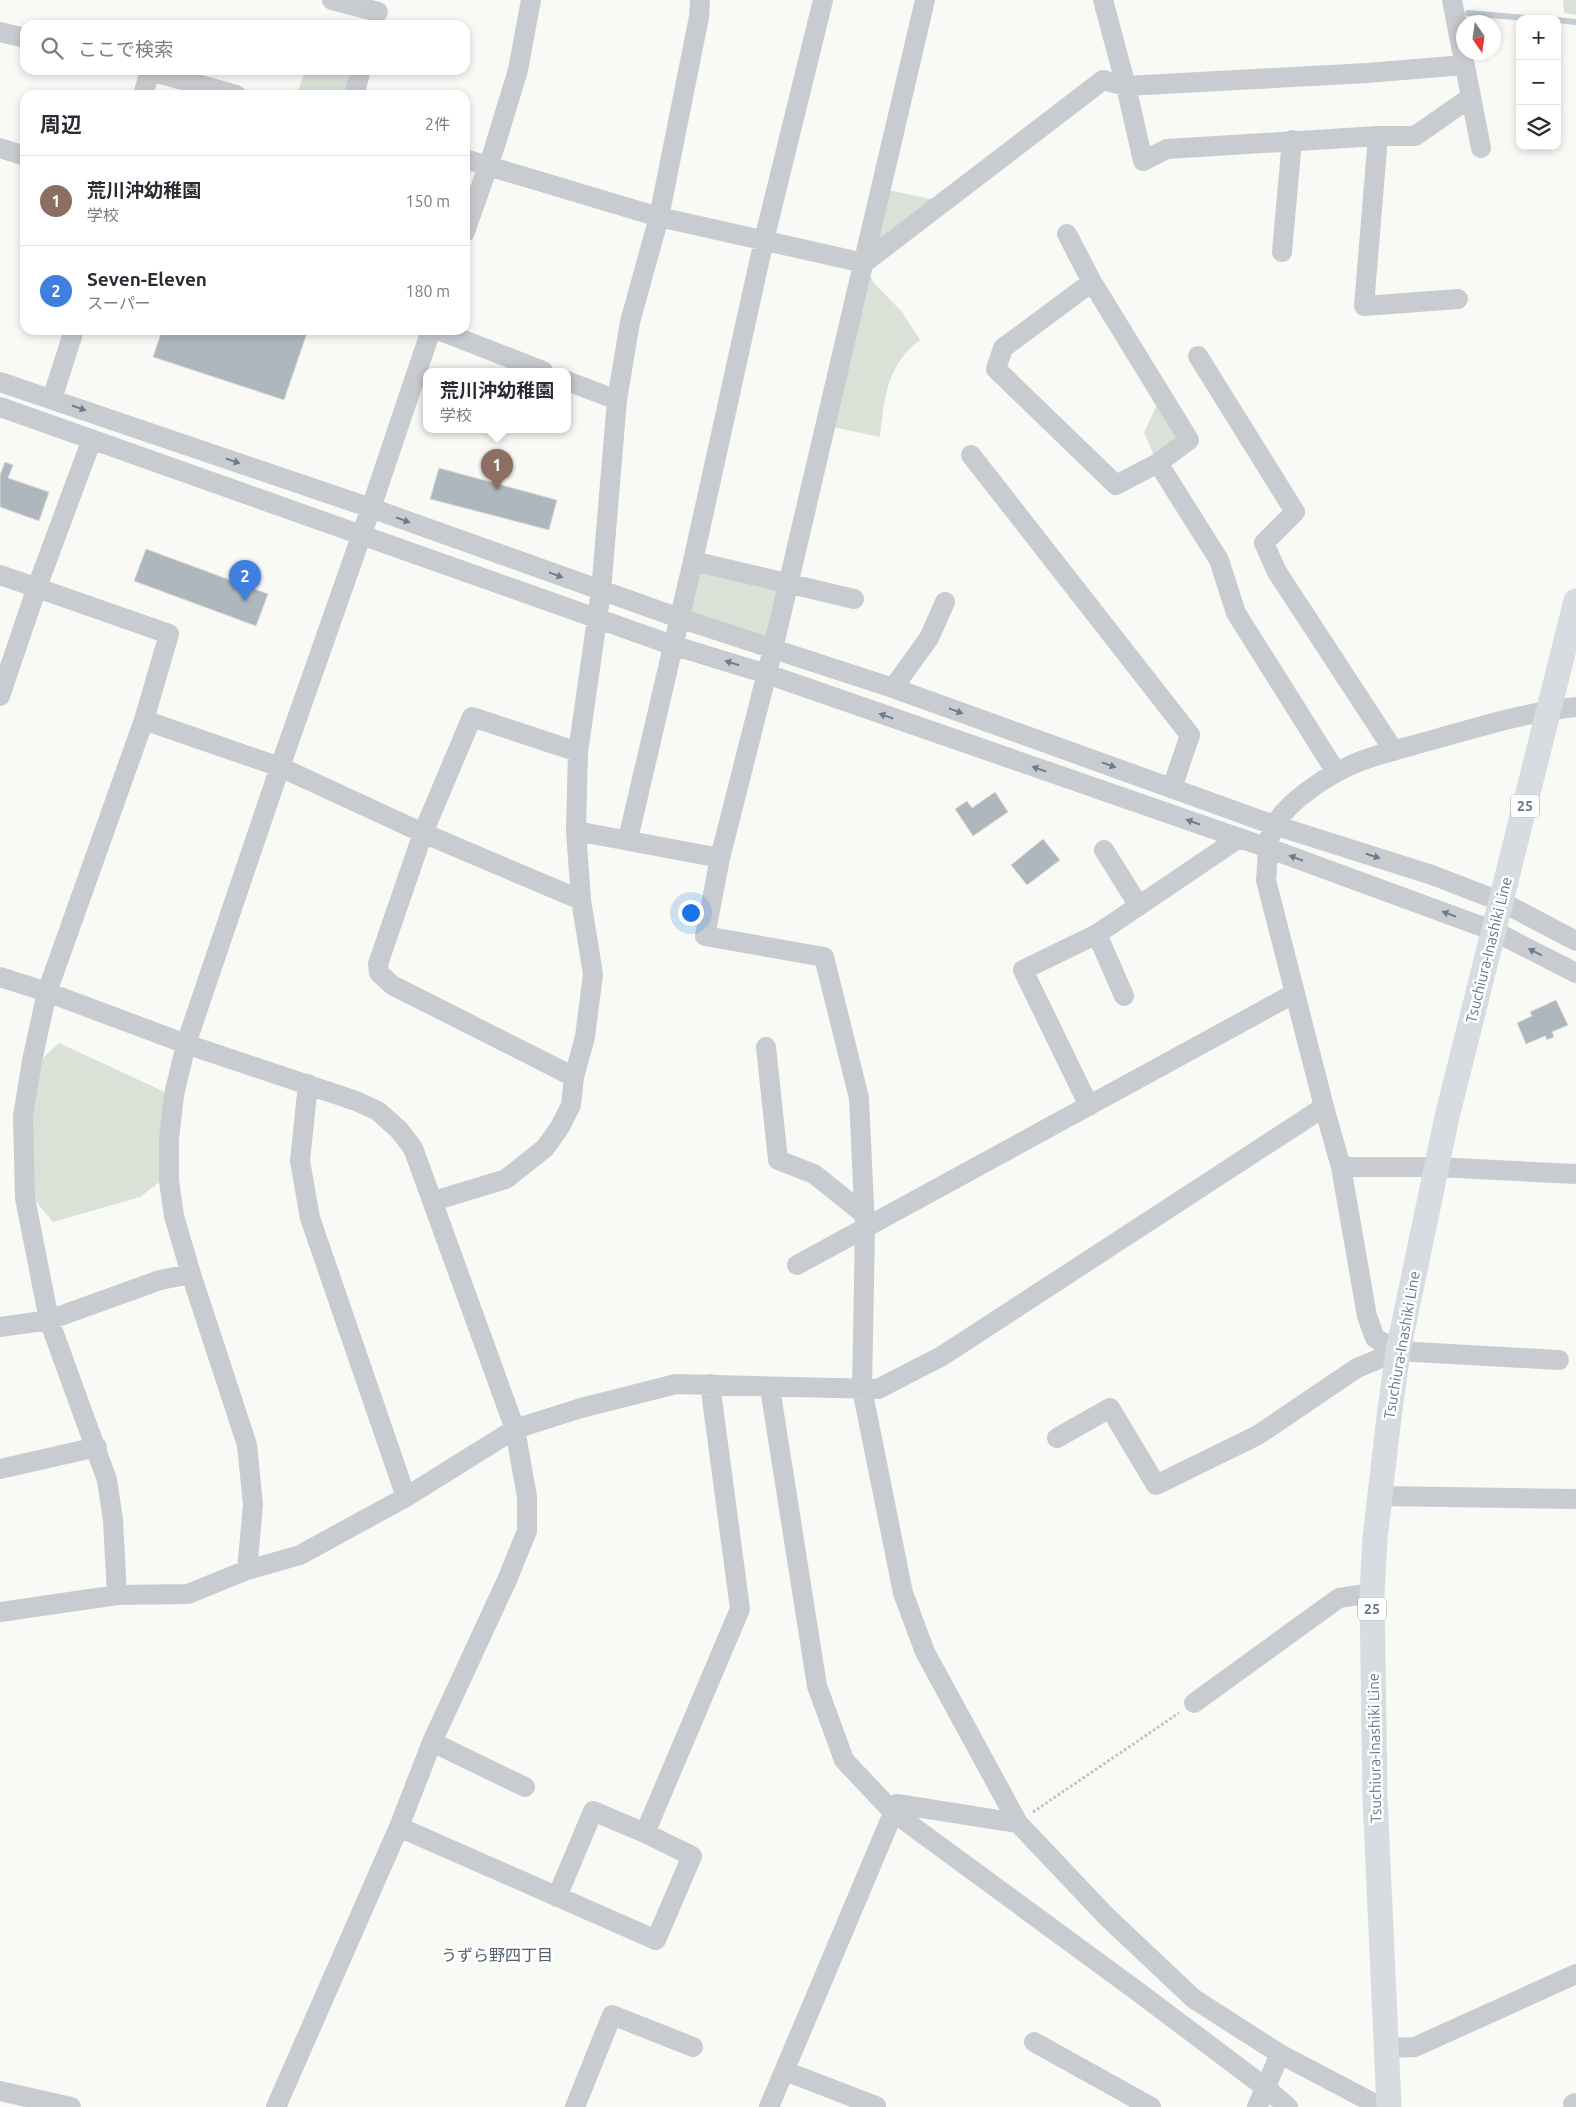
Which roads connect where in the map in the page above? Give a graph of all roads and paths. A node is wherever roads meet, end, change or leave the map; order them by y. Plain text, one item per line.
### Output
1 (332, 0) edge
2 (531, 0) edge
3 (700, 0) edge
4 (823, 0) edge
5 (925, 0) edge
6 (1103, 0) edge
7 (1452, 0) edge
8 (378, 12) edge
9 (0, 32) edge
10 (20, 37) edge
11 (1464, 65) junction
12 (148, 75) edge
13 (166, 75) edge
14 (360, 75) edge
15 (1126, 86) junction
16 (144, 90) edge
17 (219, 90) edge
18 (355, 90) edge
19 (1471, 97) junction
20 (1378, 136) junction
21 (1292, 140) junction
22 (0, 148) edge
23 (1481, 148) dead end
24 (20, 154) edge
25 (470, 160) edge
26 (488, 165) junction
27 (470, 217) edge
28 (659, 217) junction
29 (1067, 234) dead end
30 (764, 240) junction
31 (1282, 252) dead end
32 (864, 263) junction
33 (1092, 282) junction
34 (1458, 299) dead end
35 (72, 335) edge
36 (429, 335) edge
37 (451, 335) edge
38 (1198, 356) dead end
39 (535, 368) edge
40 (0, 382) edge
41 (571, 383) edge
42 (52, 399) junction
43 (617, 400) junction
44 (0, 407) edge
45 (92, 439) junction
46 (972, 455) dead end
47 (1158, 463) junction
48 (371, 508) junction
49 (361, 536) junction
50 (693, 561) junction
51 (0, 575) edge
52 (788, 584) junction
53 (37, 587) junction
54 (601, 591) junction
55 (854, 599) dead end
56 (1576, 601) edge
57 (945, 602) dead end
58 (597, 618) junction
59 (679, 618) junction
60 (672, 645) junction
61 (773, 649) junction
62 (767, 674) junction
63 (893, 688) junction
64 (0, 696) edge
65 (1576, 707) edge
66 (1549, 710) junction
67 (144, 720) junction
68 (1394, 751) junction
69 (578, 752) junction
70 (280, 766) junction
71 (1336, 772) junction
72 (1172, 788) junction
73 (1274, 825) junction
74 (576, 831) junction
75 (422, 833) junction
76 (1239, 838) junction
77 (628, 840) junction
78 (1268, 848) junction
79 (1104, 850) dead end
80 (720, 858) junction
81 (581, 900) junction
82 (1502, 902) junction
83 (1139, 906) junction
84 (1494, 931) junction
85 (1096, 934) junction
86 (1576, 941) edge
87 (1576, 973) edge
88 (0, 977) edge
89 (47, 992) junction
90 (1295, 993) junction
91 (1124, 996) dead end
92 (186, 1044) junction
93 (766, 1047) dead end
94 (574, 1077) junction
95 (308, 1084) junction
96 (1089, 1106) junction
97 (1324, 1107) junction
98 (1342, 1167) junction
99 (1436, 1167) junction
100 (1576, 1174) edge
101 (434, 1201) junction
102 (864, 1221) junction
103 (798, 1265) dead end
104 (191, 1274) junction
105 (49, 1320) junction
106 (0, 1327) edge
107 (1398, 1351) junction
108 (1559, 1360) dead end
109 (710, 1384) junction
110 (770, 1388) junction
111 (862, 1389) junction
112 (515, 1429) junction
113 (1058, 1438) dead end
114 (96, 1447) junction
115 (0, 1469) edge
116 (1380, 1496) junction
117 (406, 1497) junction
118 (1576, 1498) edge
119 (246, 1570) junction
120 (1372, 1593) junction
121 (117, 1595) junction
122 (0, 1612) edge
123 (1194, 1703) joint
124 (432, 1742) junction
125 (525, 1787) dead end
126 (893, 1812) junction
127 (1018, 1823) junction
128 (399, 1827) junction
129 (645, 1833) junction
130 (557, 1897) junction
131 (1576, 1974) edge
132 (1034, 2042) dead end
133 (693, 2047) dead end
134 (1386, 2048) junction
135 (1280, 2054) junction
136 (785, 2071) junction
137 (1266, 2088) junction
138 (0, 2091) edge
139 (35, 2103) edge
140 (577, 2106) edge
141 (876, 2106) edge
142 (71, 2107) edge
143 (276, 2107) edge
144 (769, 2107) edge
145 (1151, 2107) edge
146 (1258, 2107) edge
147 (1288, 2107) edge
148 (1380, 2107) edge
149 (1389, 2107) edge

1 - 8 street
2 - 26 street
3 - 28 street
4 - 30 street
5 - 32 street
6 - 15 street
7 - 11 street
9 - 10 street
11 - 15 street
11 - 19 street
12 - 16 street
13 - 17 street
14 - 18 street
15 - 21 street
15 - 32 street
19 - 20 street
19 - 23 street
20 - 21 street
20 - 34 street
21 - 31 street
22 - 24 street
25 - 26 street
26 - 27 street
26 - 28 street
28 - 30 street
28 - 43 street
29 - 33 street
30 - 32 street
30 - 50 street
32 - 52 street
33 - 47 street
33 - 47 street
35 - 42 street
36 - 48 street
37 - 39 street
38 - 68 street
40 - 42 street
41 - 43 street
42 -> 48 street
43 - 54 street
44 - 45 street
45 - 49 street
45 - 53 street
46 - 72 street
47 - 71 street
48 - 49 street
48 -> 54 street
49 - 58 street
49 - 70 street
50 - 52 street
50 - 59 street
51 - 53 street
52 - 55 street
52 - 61 street
53 - 64 street
53 - 67 street
54 - 58 street
54 - 59 street
56 - 66 main road, Tsuchiura-Inashiki Line / 25
57 - 63 street
58 - 60 street
58 - 69 street
59 - 60 street
59 - 61 street
62 -> 60 street
60 - 77 street
61 - 62 street
61 - 63 street
76 -> 62 street
62 - 80 street
63 -> 72 street
65 - 66 street
66 - 68 street
66 - 82 main road, Tsuchiura-Inashiki Line / 25
67 - 70 street
67 - 89 street
68 - 71 street
69 - 74 street
69 - 75 street
70 - 75 street
70 - 92 street
71 - 73 street
72 - 73 street
73 - 78 street
73 -> 82 street
74 - 77 street
74 - 81 street
75 - 81 street
75 - 94 street
76 - 78 street
76 - 83 street
77 - 80 street
84 -> 78 street
78 - 90 street
79 - 83 street
80 - 102 street
81 - 94 street
82 - 84 main road, Tsuchiura-Inashiki Line / 25
82 - 86 street
83 - 85 street
87 -> 84 street
84 - 99 main road, Tsuchiura-Inashiki Line / 25
85 - 91 street
85 - 96 street
88 - 89 street
89 - 92 street
89 - 105 street
90 - 96 street
90 - 97 street
92 - 95 street
92 - 104 street
93 - 102 street
94 - 101 street
95 - 101 street
95 - 117 street
96 - 102 street
97 - 98 street
97 - 111 street
98 - 99 street
98 - 107 street
99 - 100 street
99 - 107 main road, Tsuchiura-Inashiki Line / 25
101 - 112 street
102 - 103 street
102 - 111 street
104 - 105 street
104 - 119 street
105 - 106 street
105 - 114 street
107 - 108 street
107 - 113 street
107 - 116 main road, Tsuchiura-Inashiki Line / 25
109 - 110 street
109 - 112 street
109 - 129 street
110 - 111 street
110 - 126 street
111 - 127 street
112 - 117 street
112 - 124 street
114 - 115 street
114 - 121 street
116 - 118 street
116 - 120 main road, Tsuchiura-Inashiki Line / 25
117 - 119 street
119 - 121 street
120 - 123 street
120 - 134 main road, Tsuchiura-Inashiki Line / 25
121 - 122 street
123 - 127 path
124 - 125 street
124 - 128 street
126 - 127 street
126 - 136 street
126 - 137 street
127 - 135 street
128 - 130 street
128 - 143 street
129 - 130 street
129 - 130 street
131 - 134 street
132 - 145 street
133 - 140 street
134 - 149 main road, Tsuchiura-Inashiki Line / 25
135 - 137 street
135 - 148 street
136 - 141 street
136 - 144 street
137 - 146 street
137 - 147 street
138 - 139 street
139 - 142 street

